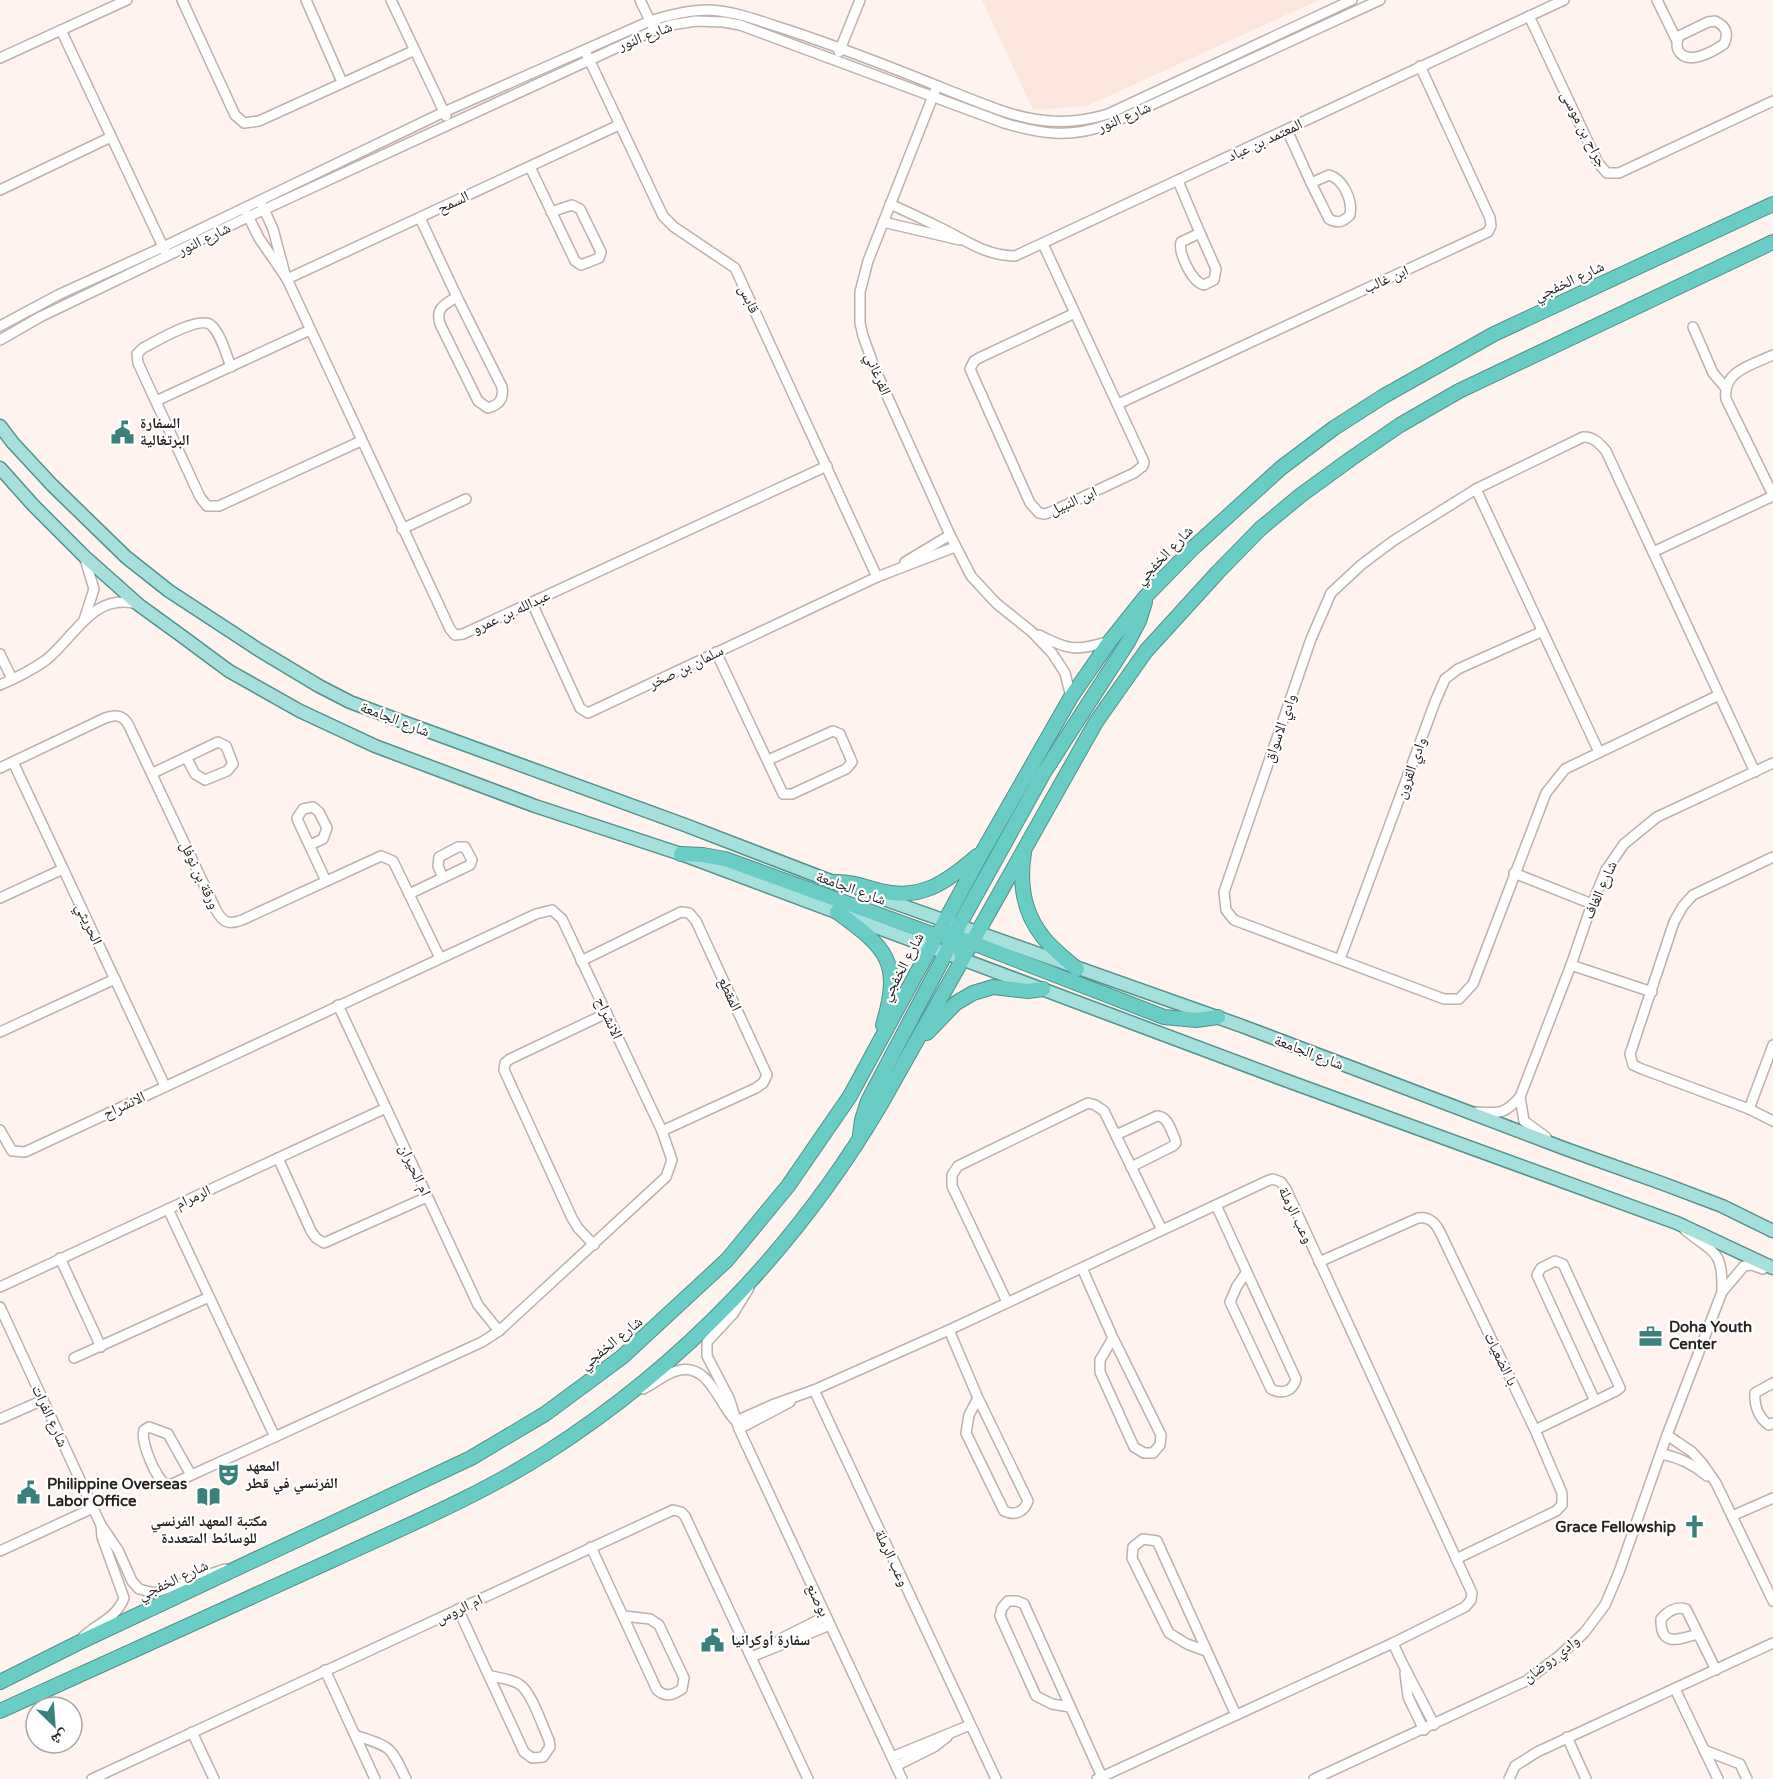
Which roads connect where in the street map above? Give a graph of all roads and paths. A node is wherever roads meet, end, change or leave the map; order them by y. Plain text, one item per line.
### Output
1 (127, 0) edge
2 (182, 0) edge
3 (306, 0) edge
4 (391, 0) edge
5 (640, 0) edge
6 (860, 0) edge
7 (1352, 0) edge
8 (1380, 0) edge
9 (1564, 0) edge
10 (1657, 0) edge
11 (1529, 16) junction
12 (652, 25) junction
13 (61, 30) junction
14 (1283, 32) junction
15 (1677, 41) junction
16 (1289, 42) junction
17 (841, 48) junction
18 (413, 51) junction
19 (586, 55) junction
20 (0, 58) edge
21 (835, 60) junction
22 (1420, 66) junction
23 (342, 82) junction
24 (937, 86) junction
25 (933, 97) junction
26 (1773, 101) edge
27 (444, 112) junction
28 (449, 123) junction
29 (619, 125) junction
30 (1287, 130) junction
31 (111, 137) junction
32 (530, 167) junction
33 (1178, 181) junction
34 (1311, 183) junction
35 (0, 190) edge
36 (260, 200) junction
37 (890, 204) junction
38 (1773, 204) edge
39 (244, 207) junction
40 (265, 210) junction
41 (551, 212) junction
42 (248, 218) junction
43 (420, 218) junction
44 (883, 222) junction
45 (1200, 234) junction
46 (962, 241) junction
47 (1773, 242) edge
48 (1042, 244) junction
49 (163, 247) junction
50 (168, 257) junction
51 (286, 279) junction
52 (457, 297) junction
53 (1075, 313) junction
54 (0, 327) edge
55 (1693, 327) dead end
56 (310, 330) junction
57 (0, 340) edge
58 (1773, 355) edge
59 (231, 367) junction
60 (1725, 387) junction
61 (156, 401) junction
62 (1118, 404) junction
63 (0, 426) edge
64 (361, 441) junction
65 (827, 466) junction
66 (0, 468) edge
67 (1476, 489) junction
68 (1773, 496) edge
69 (466, 499) dead end
70 (402, 529) junction
71 (950, 535) junction
72 (955, 547) junction
73 (1653, 552) junction
74 (84, 556) junction
75 (897, 569) junction
76 (877, 577) junction
77 (1146, 596) junction
78 (532, 603) junction
79 (139, 605) junction
80 (84, 620) junction
81 (1032, 632) junction
82 (1541, 632) junction
83 (1110, 641) junction
84 (716, 652) junction
85 (0, 654) edge
86 (12, 679) junction
87 (0, 685) edge
88 (1719, 695) junction
89 (1071, 698) junction
90 (1599, 752) junction
91 (186, 757) junction
92 (768, 760) junction
93 (13, 762) junction
94 (1773, 763) edge
95 (0, 768) edge
96 (1755, 772) junction
97 (153, 773) junction
98 (310, 845) dead end
99 (1025, 845) junction
100 (983, 850) junction
101 (681, 854) junction
102 (1773, 857) edge
103 (63, 869) junction
104 (1514, 873) junction
105 (443, 878) dead end
106 (326, 880) junction
107 (834, 882) junction
108 (409, 894) junction
109 (0, 898) edge
110 (1592, 904) junction
111 (837, 912) junction
112 (945, 922) junction
113 (974, 938) junction
114 (948, 939) junction
115 (440, 958) junction
116 (963, 959) junction
117 (1340, 959) junction
118 (581, 961) junction
119 (1571, 964) junction
120 (1077, 969) junction
121 (115, 980) junction
122 (1043, 989) junction
123 (1652, 992) junction
124 (338, 1005) junction
125 (607, 1013) junction
126 (1218, 1017) junction
127 (0, 1032) edge
128 (920, 1036) junction
129 (879, 1045) junction
130 (1773, 1045) edge
131 (165, 1086) junction
132 (1520, 1097) junction
133 (386, 1108) junction
134 (1749, 1109) junction
135 (1466, 1111) junction
136 (1773, 1121) edge
137 (0, 1130) edge
138 (662, 1131) junction
139 (1116, 1135) junction
140 (860, 1140) junction
141 (1566, 1149) junction
142 (278, 1158) junction
143 (1131, 1167) junction
144 (427, 1197) junction
145 (1215, 1205) junction
146 (168, 1209) junction
147 (1677, 1223) junction
148 (1162, 1230) junction
149 (1773, 1231) edge
150 (594, 1245) junction
151 (60, 1258) junction
152 (1319, 1262) junction
153 (1082, 1268) junction
154 (1773, 1268) edge
155 (1246, 1273) junction
156 (1773, 1273) edge
157 (752, 1280) junction
158 (0, 1287) edge
159 (1722, 1292) junction
160 (209, 1297) junction
161 (1007, 1302) junction
162 (0, 1307) edge
163 (948, 1330) junction
164 (500, 1331) junction
165 (1113, 1338) junction
166 (100, 1347) junction
167 (74, 1358) dead end
168 (1773, 1383) edge
169 (814, 1390) junction
170 (627, 1396) junction
171 (978, 1398) junction
172 (43, 1400) junction
173 (1595, 1401) junction
174 (0, 1419) edge
175 (1773, 1423) edge
176 (738, 1425) junction
177 (1535, 1430) junction
178 (1667, 1435) junction
179 (275, 1437) junction
180 (1661, 1454) junction
181 (191, 1475) junction
182 (1716, 1483) junction
183 (1773, 1498) edge
184 (93, 1508) junction
185 (1732, 1516) junction
186 (101, 1525) junction
187 (591, 1547) junction
188 (0, 1551) edge
189 (1456, 1558) junction
190 (236, 1568) junction
191 (1773, 1601) edge
192 (458, 1609) junction
193 (624, 1616) junction
194 (828, 1621) junction
195 (1698, 1634) dead end
196 (78, 1642) junction
197 (1393, 1643) junction
198 (1773, 1643) edge
199 (1206, 1651) junction
200 (751, 1657) junction
201 (325, 1670) junction
202 (1716, 1670) junction
203 (1404, 1671) junction
204 (491, 1676) junction
205 (0, 1682) edge
206 (1675, 1689) junction
207 (1070, 1707) junction
208 (0, 1711) edge
209 (1236, 1715) junction
210 (970, 1725) junction
211 (1434, 1725) junction
212 (1424, 1730) junction
213 (192, 1732) junction
214 (355, 1736) junction
215 (1567, 1737) junction
216 (1704, 1750) junction
217 (894, 1761) junction
218 (1100, 1778) edge
219 (92, 1779) edge
220 (214, 1779) edge
221 (375, 1779) edge
222 (405, 1779) edge
223 (808, 1779) edge
224 (902, 1779) edge
225 (996, 1779) edge
226 (1314, 1779) edge
227 (1509, 1779) edge
228 (1586, 1779) edge
229 (1718, 1779) edge
230 (1747, 1779) edge

1 - 13 street
2 - 23 street
3 - 23 street
4 - 18 street
5 - 12 street
6 - 17 street
7 - 14 street, شارع النور
8 - 16 street, شارع النور
9 - 11 street, المعتمد بن عباد
10 - 15 street
11 - 22 street, المعتمد بن عباد
11 - 26 street, جراح بن موسى
12 - 17 street, شارع النور
12 - 19 street, شارع النور
12 - 21 street, شارع النور
13 - 20 street
13 - 31 street
14 - 16 street
14 - 24 street, شارع النور
15 - 15 street
16 - 25 street, شارع النور
17 - 21 street
17 - 24 street, شارع النور
18 - 23 street
18 - 27 street
19 - 27 street, شارع النور
19 - 28 street, شارع النور
19 - 29 street, قابس
21 - 25 street, شارع النور
22 - 30 street, المعتمد بن عباد
22 - 62 street, ابن غالب
24 - 25 street, الفرغاني
25 - 37 street, الفرغاني
27 - 28 street
27 - 36 street, شارع النور
28 - 40 street, شارع النور
29 - 32 street, السمح
29 - 65 street, قابس
30 - 33 street, المعتمد بن عباد
30 - 34 street
31 - 35 street
31 - 49 street
32 - 41 street
32 - 43 street, السمح
33 - 45 street
33 - 48 street, المعتمد بن عباد
34 - 34 street
36 - 39 street, شارع النور
36 - 40 street, عبدالله بن عمرو
37 - 44 street, الفرغاني
37 - 46 street, المعتمد بن عباد
38 - 77 highway, شارع الخفجي
39 - 42 street, عبدالله بن عمرو
39 - 49 street, شارع النور
40 - 42 street, شارع النور
40 - 51 street, عبدالله بن عمرو
41 - 41 street
42 - 50 street, شارع النور
42 - 51 street, عبدالله بن عمرو
43 - 51 street, السمح
43 - 52 street
44 - 46 street, المعتمد بن عباد
44 - 71 street, الفرغاني
45 - 45 street
46 - 48 street, المعتمد بن عباد
47 - 99 highway
48 - 53 street, ابن النبيل
49 - 50 street
49 - 54 street, شارع النور
50 - 57 street, شارع النور
51 - 56 street, عبدالله بن عمرو
52 - 52 street
53 - 62 street, ابن النبيل
53 - 62 street, ابن النبيل
55 - 60 street
56 - 59 street
56 - 64 street, عبدالله بن عمرو
58 - 60 street
59 - 61 street
59 - 61 street
60 - 68 street
61 - 64 street
63 - 107 main road, شارع الجامعة
64 - 70 street, عبدالله بن عمرو
65 - 76 street, قابس
65 - 78 street, عبدالله بن عمرو
66 - 74 main road, شارع الجامعة
67 - 73 street, وادي الاسواق
67 - 82 street
67 - 117 street, وادي الاسواق
68 - 73 street
69 - 70 street
70 - 78 street, عبدالله بن عمرو
71 - 72 street, الفرغاني
71 - 75 street, سلمان بن صخر
72 - 75 street, سلمان بن صخر
72 - 81 street, الفرغاني
73 - 88 street, وادي الاسواق
74 - 79 main road, شارع الجامعة
74 - 80 street
75 - 76 street, سلمان بن صخر
76 - 84 street, سلمان بن صخر
77 - 83 highway, شارع الخفجي
77 - 114 highway
78 - 84 street, سلمان بن صخر
79 - 80 street
79 - 101 main road, شارع الجامعة
80 - 86 street
81 - 83 street, الفرغاني
81 - 89 street, الفرغاني
82 - 90 street
82 - 117 street, وادي القرون
83 - 89 highway, شارع الخفجي
84 - 92 street
85 - 86 street
86 - 87 street
88 - 90 street, وادي الاسواق
88 - 96 street, وادي الاسواق
89 - 100 highway, شارع الخفجي
90 - 104 street, وادي الاسواق
91 - 91 street
91 - 97 street
92 - 92 street
93 - 95 street, ورقة بن نوفل
93 - 97 street, ورقة بن نوفل
93 - 103 street, الحريثي
94 - 96 street, شارع الغاف
96 - 110 street, شارع الغاف
97 - 106 street, ورقة بن نوفل
98 - 106 street
99 - 113 highway
99 - 120 highway
100 - 107 highway
100 - 112 highway, شارع الخفجي
101 - 111 main road, شارع الجامعة
101 - 114 highway
102 - 123 street
103 - 109 street
103 - 121 street, الحريثي
104 - 110 street
104 - 117 street, وادي الاسواق
105 - 108 street
106 - 108 street, ورقة بن نوفل
107 - 112 main road, شارع الجامعة
108 - 115 street, ورقة بن نوفل
110 - 119 street, شارع الغاف
111 - 114 main road, شارع الجامعة
111 - 129 highway
112 - 114 highway, شارع الخفجي
113 - 114 highway
113 - 116 highway
113 - 120 main road, شارع الجامعة
113 - 126 highway
114 - 116 highway
114 - 129 highway, شارع الخفجي
114 - 140 highway
115 - 118 street, الانشراح
115 - 124 street, الانشراح
116 - 122 main road
116 - 128 highway
118 - 125 street, الانشراح
118 - 138 street, المقطع
119 - 123 street
119 - 132 street, شارع الغاف
120 - 126 main road, شارع الجامعة
121 - 127 street
121 - 131 street, الحريثي
122 - 128 highway
122 - 147 main road
123 - 134 street
124 - 131 street, الانشراح
124 - 133 street, ام الحيران
125 - 138 street, الانشراح
125 - 150 street
126 - 135 main road, شارع الجامعة
128 - 140 highway
129 - 190 highway, شارع الخفجي
130 - 134 street
131 - 137 street, الانشراح
132 - 135 street
132 - 141 street
133 - 142 street, الرمرام
133 - 144 street, ام الحيران
134 - 136 street
135 - 141 main road, شارع الجامعة
138 - 150 street, الانشراح
139 - 143 street
139 - 143 street
139 - 161 street
140 - 157 highway
141 - 149 main road, شارع الجامعة
142 - 144 street
142 - 146 street, الرمرام
143 - 148 street
144 - 164 street, ام الحيران
145 - 148 street, وعب الرملة
145 - 152 street, وعب الرملة
145 - 155 street
146 - 151 street, الرمرام
146 - 160 street
147 - 154 main road
147 - 159 street, وادي روضان
148 - 153 street, وعب الرملة
150 - 164 street, الانشراح
151 - 158 street, الرمرام
151 - 166 street
152 - 177 street, با الضعيات
152 - 189 street, وعب الرملة
153 - 161 street, وعب الرملة
153 - 165 street
155 - 155 street
156 - 159 street, وادي روضان
157 - 170 highway
157 - 176 street, بوصنع
159 - 178 street, وادي روضان
160 - 166 street
160 - 179 street
161 - 163 street, وعب الرملة
162 - 172 street, شارع الفرات
163 - 169 street, وعب الرملة
163 - 171 street
164 - 179 street, الانشراح
165 - 165 street
166 - 167 street
168 - 175 street
169 - 176 street, وعب الرملة
169 - 210 street, وعب الرملة
170 - 176 street, بوصنع
170 - 208 highway
171 - 171 street
172 - 174 street
172 - 184 street, شارع الفرات
173 - 173 street
173 - 177 street
176 - 194 street, بوصنع
177 - 189 street, با الضعيات
178 - 180 street, وادي روضان
178 - 182 street
179 - 181 street, الانشراح
180 - 182 street
180 - 211 street, وادي روضان
181 - 181 street, الانشراح
182 - 185 street
183 - 185 street
184 - 186 street, شارع الفرات
184 - 188 street
185 - 191 street
186 - 190 street, شارع الفرات
186 - 196 street, شارع الفرات
187 - 192 street, ام الروس
187 - 193 street
187 - 200 street, ام الروس
189 - 197 street, وعب الرملة
190 - 196 highway, شارع الخفجي
192 - 201 street, ام الروس
192 - 204 street
193 - 193 street
194 - 200 street
194 - 217 street, بوصنع
195 - 202 street
196 - 205 highway, شارع الخفجي
197 - 203 street
197 - 209 street, وعب الرملة
198 - 202 street
199 - 199 street
199 - 209 street
200 - 223 street, ام الروس
201 - 213 street, ام الروس
201 - 214 street
202 - 206 street
203 - 211 street
203 - 212 street
204 - 204 street
206 - 215 street
206 - 216 street
207 - 207 street
207 - 218 street
209 - 218 street, وعب الرملة
210 - 217 street
210 - 225 street, وعب الرملة
211 - 212 street, وادي روضان
212 - 226 street, وادي روضان
213 - 219 street, ام الروس
213 - 220 street
214 - 221 street
214 - 222 street
215 - 227 street
215 - 228 street
216 - 229 street
216 - 230 street
217 - 224 street, بوصنع

